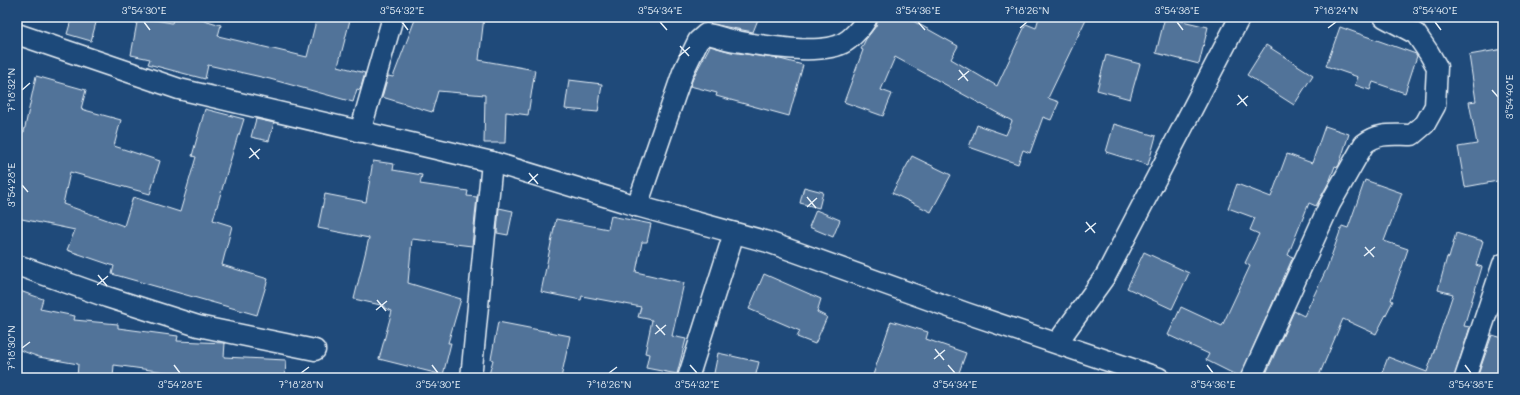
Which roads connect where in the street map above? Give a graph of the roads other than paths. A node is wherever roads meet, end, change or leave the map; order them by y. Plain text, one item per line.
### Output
1 (393, 17) edge
2 (868, 17) edge
3 (1240, 17) edge
4 (1384, 17) edge
5 (17, 34) edge
6 (360, 132) junction
7 (492, 162) junction
8 (637, 206) junction
9 (734, 234) junction
10 (1503, 264) edge
11 (17, 265) edge
12 (1057, 343) junction
13 (315, 350) dead end
14 (471, 378) edge
15 (688, 378) edge
16 (1159, 378) edge
17 (1250, 378) edge
18 (1465, 378) edge

1 - 6 street
2 - 8 street
3 - 12 street
4 - 17 street
5 - 6 street
6 - 7 street
7 - 8 street
7 - 14 street
8 - 9 street
9 - 12 street
9 - 15 street
10 - 18 street
11 - 13 street
12 - 16 street

